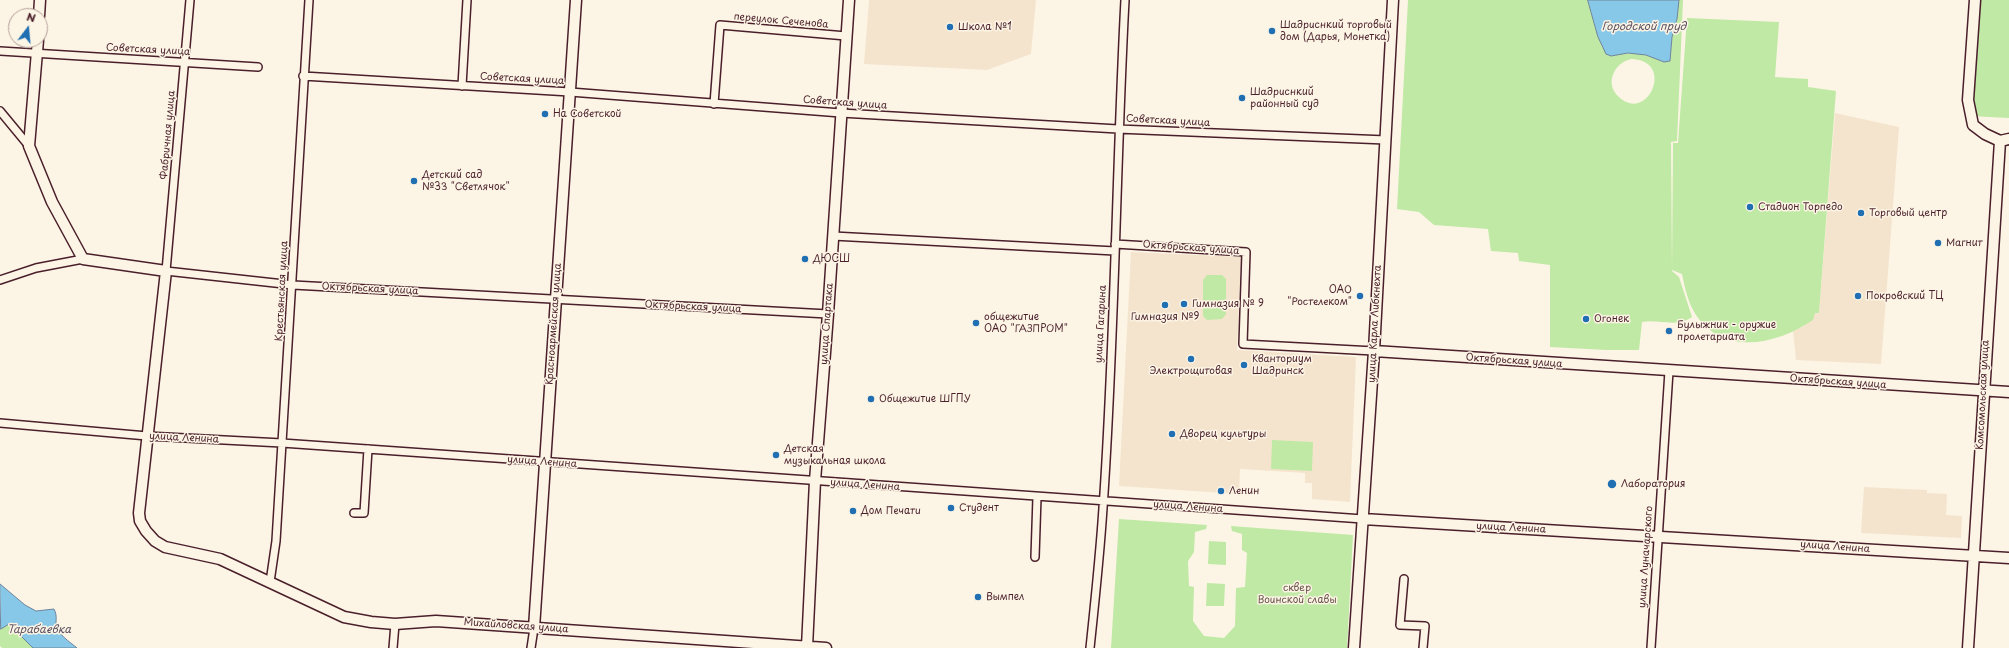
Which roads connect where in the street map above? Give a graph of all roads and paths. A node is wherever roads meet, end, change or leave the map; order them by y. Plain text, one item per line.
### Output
1 (190, 0) edge
2 (310, 0) edge
3 (467, 0) edge
4 (576, 0) edge
5 (849, 0) edge
6 (1125, 0) edge
7 (1393, 0) edge
8 (1975, 0) edge
9 (846, 36) junction
10 (37, 48) edge
11 (0, 51) edge
12 (37, 54) junction
13 (185, 62) junction
14 (258, 67) dead end
15 (304, 76) junction
16 (462, 86) junction
17 (570, 92) junction
18 (714, 104) junction
19 (0, 111) edge
20 (841, 113) junction
21 (1118, 129) junction
22 (1386, 140) junction
23 (2004, 140) edge
24 (29, 146) junction
25 (833, 236) junction
26 (1115, 244) junction
27 (1115, 251) junction
28 (83, 259) junction
29 (166, 271) junction
30 (0, 280) edge
31 (293, 285) junction
32 (555, 300) junction
33 (828, 314) junction
34 (1374, 351) junction
35 (1669, 371) junction
36 (1983, 391) junction
37 (2009, 392) edge
38 (0, 423) edge
39 (147, 436) junction
40 (282, 443) junction
41 (368, 449) junction
42 (544, 462) junction
43 (815, 481) junction
44 (1037, 496) junction
45 (1103, 501) junction
46 (354, 513) dead end
47 (1363, 519) junction
48 (1657, 536) junction
49 (1974, 556) junction
50 (1035, 557) dead end
51 (2009, 558) edge
52 (1404, 579) dead end
53 (270, 582) junction
54 (395, 624) junction
55 (534, 628) junction
56 (807, 647) edge
57 (393, 648) edge
58 (531, 648) edge
59 (826, 648) edge
60 (1090, 648) edge
61 (1354, 648) edge
62 (1423, 648) edge
63 (1651, 648) edge
64 (1968, 648) edge

1 - 13 street, Фабричная улица
2 - 15 street, Крестьянская улица
3 - 16 street
4 - 17 street, Красноармейская улица
5 - 9 street, улица Спартака
6 - 21 street, улица Гагарина
7 - 22 street, улица Карла Либкнехта
8 - 23 street, Комсомольская улица
9 - 18 street, переулок Сеченова
9 - 20 street, улица Спартака
10 - 12 street
11 - 12 street, Советская улица
12 - 13 street, Советская улица
12 - 24 street
13 - 14 street, Советская улица
13 - 29 street, Фабричная улица
15 - 16 street, Советская улица
15 - 31 street, Крестьянская улица
16 - 17 street, Советская улица
17 - 18 street, Советская улица
17 - 32 street, Красноармейская улица
18 - 20 street, Советская улица
19 - 24 street
20 - 21 street, Советская улица
20 - 25 street, улица Спартака
21 - 22 street, Советская улица
21 - 26 street, улица Гагарина
22 - 34 street, улица Карла Либкнехта
23 - 36 street, Комсомольская улица
24 - 28 street
25 - 27 street
25 - 33 street, улица Спартака
26 - 27 street, улица Гагарина
26 - 34 street, Октябрьская улица
27 - 45 street, улица Гагарина
28 - 29 street, Октябрьская улица
28 - 30 street
29 - 31 street, Октябрьская улица
29 - 39 street, Михайловская улица
31 - 32 street, Октябрьская улица
31 - 40 street, Крестьянская улица
32 - 33 street, Октябрьская улица
32 - 42 street, Красноармейская улица
33 - 43 street, улица Спартака
34 - 35 street, Октябрьская улица
34 - 47 street, улица Карла Либкнехта
35 - 36 street, Октябрьская улица
35 - 48 street, улица Луначарского
36 - 37 street, Октябрьская улица
36 - 49 street, Комсомольская улица
38 - 39 street, улица Ленина
39 - 40 street, улица Ленина
39 - 53 street, Михайловская улица
40 - 41 street, улица Ленина
40 - 53 street, Крестьянская улица
41 - 42 street, улица Ленина
41 - 46 street
42 - 43 street, улица Ленина
42 - 55 street, Красноармейская улица
43 - 44 street, улица Ленина
43 - 56 street, улица Спартака
44 - 45 street, улица Ленина
44 - 50 street
45 - 47 street, улица Ленина
45 - 60 street, улица Гагарина
47 - 48 street, улица Ленина
47 - 61 street, улица Карла Либкнехта
48 - 49 street, улица Ленина
48 - 63 street, улица Луначарского
49 - 51 street, улица Ленина
49 - 64 street, Комсомольская улица
52 - 62 street
53 - 54 street, Михайловская улица
54 - 55 street, Михайловская улица
54 - 57 street
55 - 56 street, Михайловская улица
55 - 58 street, Красноармейская улица
56 - 59 street, Михайловская улица

